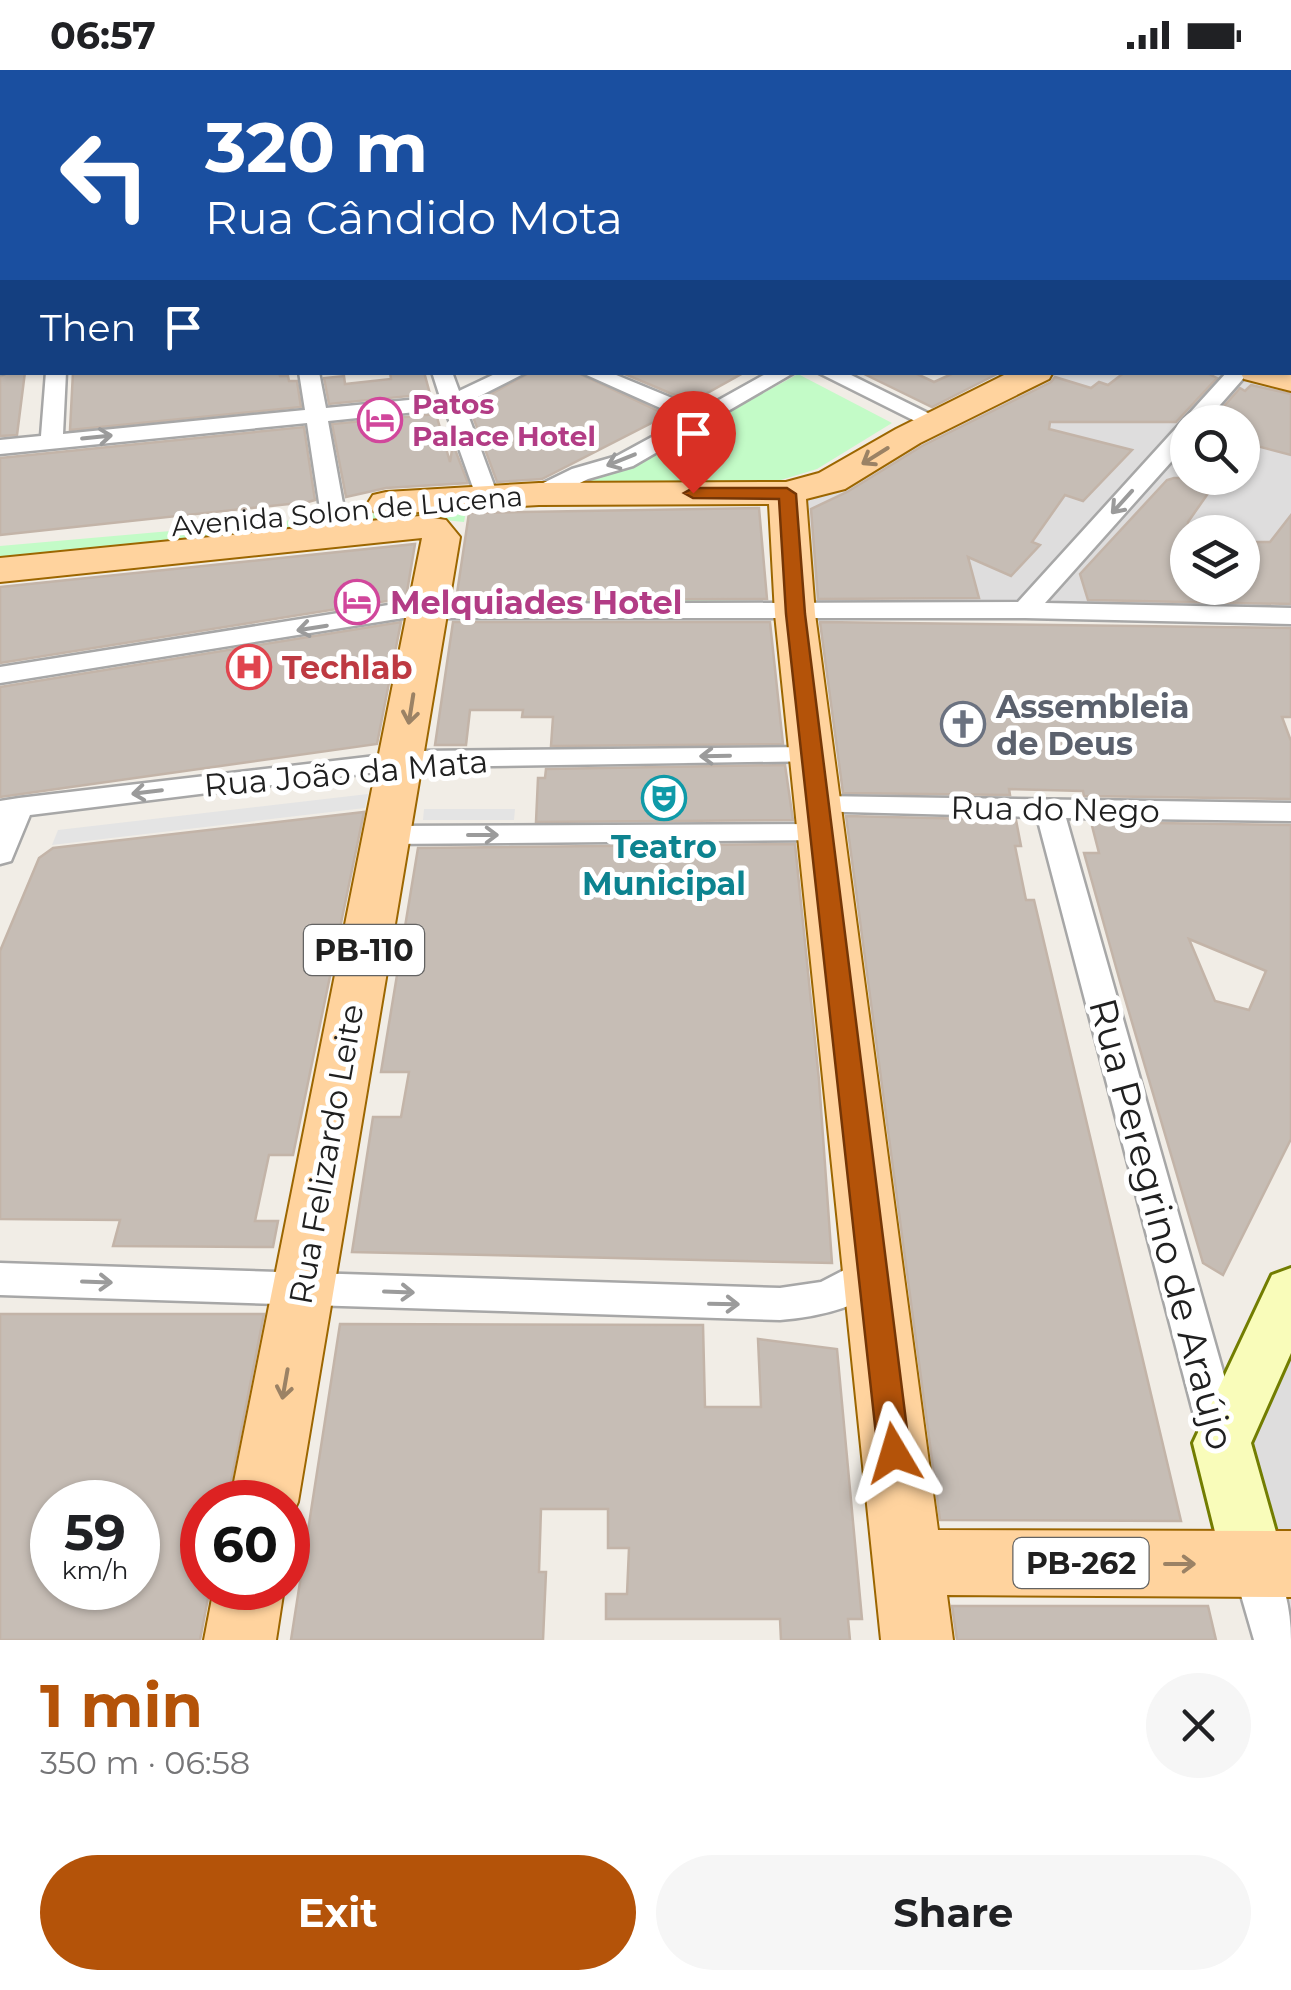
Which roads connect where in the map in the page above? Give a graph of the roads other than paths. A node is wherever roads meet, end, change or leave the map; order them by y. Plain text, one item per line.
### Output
1 (56, 375) edge
2 (308, 375) edge
3 (443, 375) edge
4 (510, 375) edge
5 (597, 375) edge
6 (779, 375) edge
7 (833, 375) edge
8 (1031, 375) edge
9 (1235, 375) edge
10 (452, 402) junction
11 (1209, 405) edge
12 (315, 416) junction
13 (700, 418) junction
14 (937, 423) junction
15 (52, 442) junction
16 (0, 447) edge
17 (1170, 450) edge
18 (539, 494) junction
19 (787, 494) junction
20 (486, 496) junction
21 (332, 509) junction
22 (420, 527) joint
23 (0, 544) edge
24 (0, 570) edge
25 (795, 606) junction
26 (1025, 610) junction
27 (421, 611) junction
28 (1291, 616) edge
29 (0, 676) edge
30 (812, 756) junction
31 (403, 761) junction
32 (10, 808) edge
33 (1049, 808) junction
34 (1291, 812) edge
35 (820, 819) junction
36 (386, 836) junction
37 (0, 854) edge
38 (872, 1271) junction
39 (0, 1279) edge
40 (301, 1288) junction
41 (1291, 1291) edge
42 (1222, 1443) junction
43 (268, 1480) edge
44 (908, 1562) junction
45 (1273, 1564) edge
46 (245, 1610) edge
47 (240, 1640) edge
48 (917, 1640) edge
49 (1277, 1640) edge

1 - 15 street
2 - 12 street
3 - 10 street
4 - 10 street
5 - 13 street
6 - 13 street, Avenida Solon de Lucena
7 - 14 street
8 - 14 main road
9 - 11 street
10 - 12 street
10 - 20 street
15 -> 12 street
12 - 21 street
13 -> 18 street, Avenida Solon de Lucena
14 -> 19 main road
15 - 16 street
17 -> 26 street
18 - 19 main road
18 - 20 main road, Avenida Solon de Lucena
19 - 25 main road
20 - 21 main road, Avenida Solon de Lucena
21 - 23 main road, Avenida Solon de Lucena
22 - 24 main road, Avenida Solon de Lucena / PB-110
22 - 27 main road, Rua Felizardo Leite / PB-110
25 - 26 street
25 - 27 street
25 - 30 main road
26 - 28 street
27 -> 29 street
27 -> 31 main road, Rua Felizardo Leite / PB-110
30 -> 31 street, Rua João da Mata
30 - 35 main road
31 -> 32 street, Rua João da Mata
31 - 36 main road, Rua Felizardo Leite / PB-110
32 - 37 street
33 - 34 street, Rua do Nego
33 - 35 street, Rua do Nego
33 - 42 street, Rua Peregrino de Araújo
36 -> 35 street, Rua do Nego
35 - 38 main road
36 - 40 main road, Rua Felizardo Leite / PB-110
40 -> 38 street
38 - 44 main road
39 -> 40 street
40 -> 43 main road, Rua Felizardo Leite / PB-110
41 - 42 main road
42 - 45 main road, Rua Peregrino de Araújo
44 -> 45 main road, PB-262
44 - 48 main road
45 - 49 street, Rua Peregrino de Araújo
46 - 47 main road

